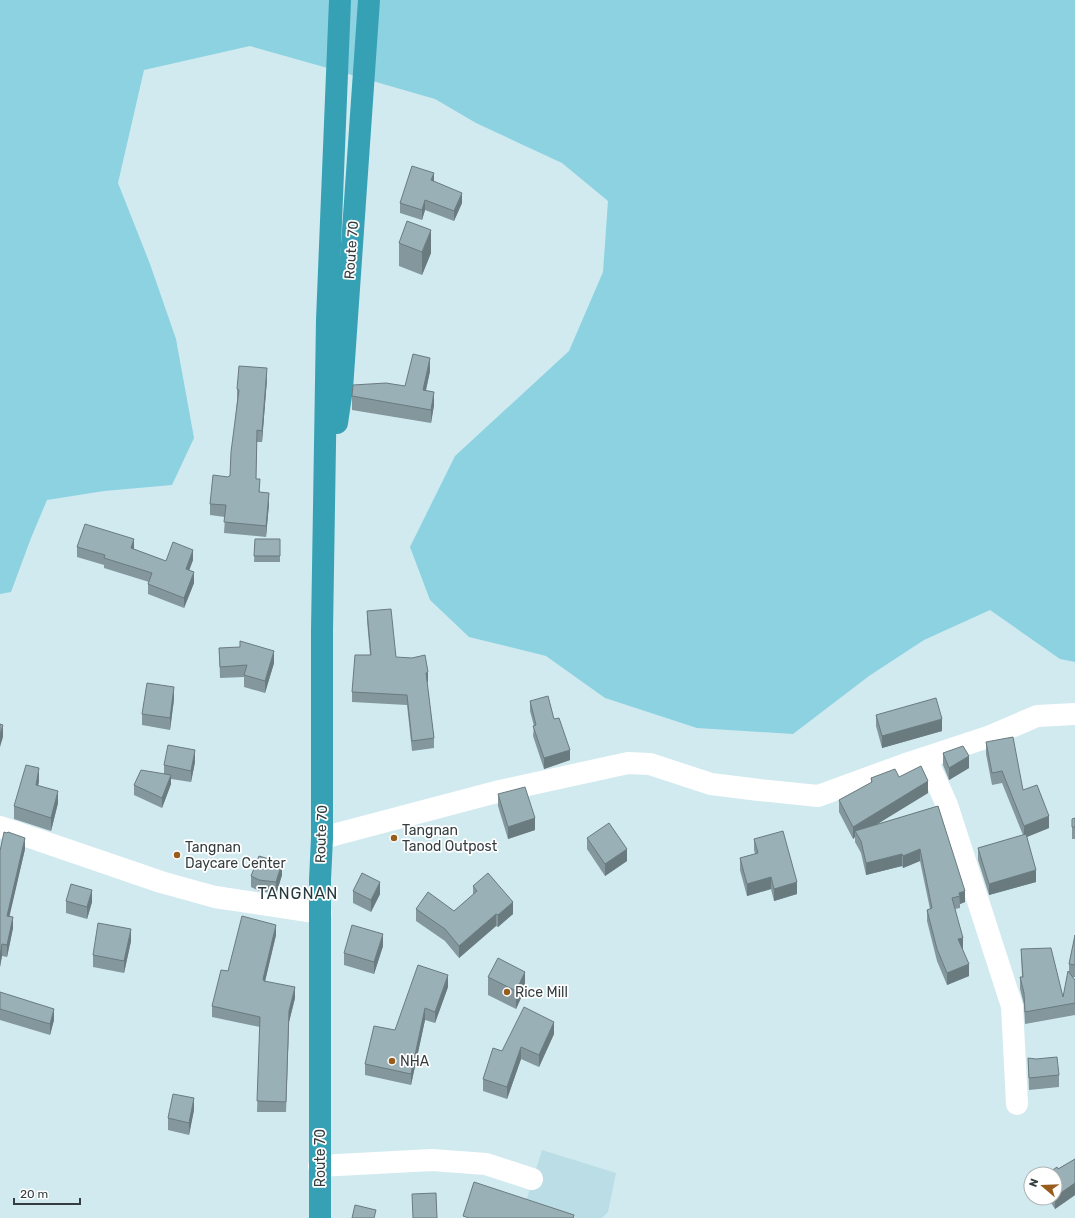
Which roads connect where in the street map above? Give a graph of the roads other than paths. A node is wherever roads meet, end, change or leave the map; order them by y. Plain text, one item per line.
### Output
1 (340, 0) edge
2 (369, 0) edge
3 (324, 499) junction
4 (1075, 714) edge
5 (926, 758) junction
6 (0, 827) edge
7 (322, 838) junction
8 (320, 913) junction
9 (1017, 1104) dead end
10 (319, 1166) junction
11 (532, 1179) dead end
12 (320, 1218) edge

1 - 3 highway, Route 70
2 - 3 highway, Route 70
3 - 7 highway, Route 70
4 - 5 street
5 - 7 street
5 - 9 street
6 - 8 street
7 - 8 highway, Route 70
8 - 10 highway, Route 70
10 - 11 street
10 - 12 highway, Route 70

